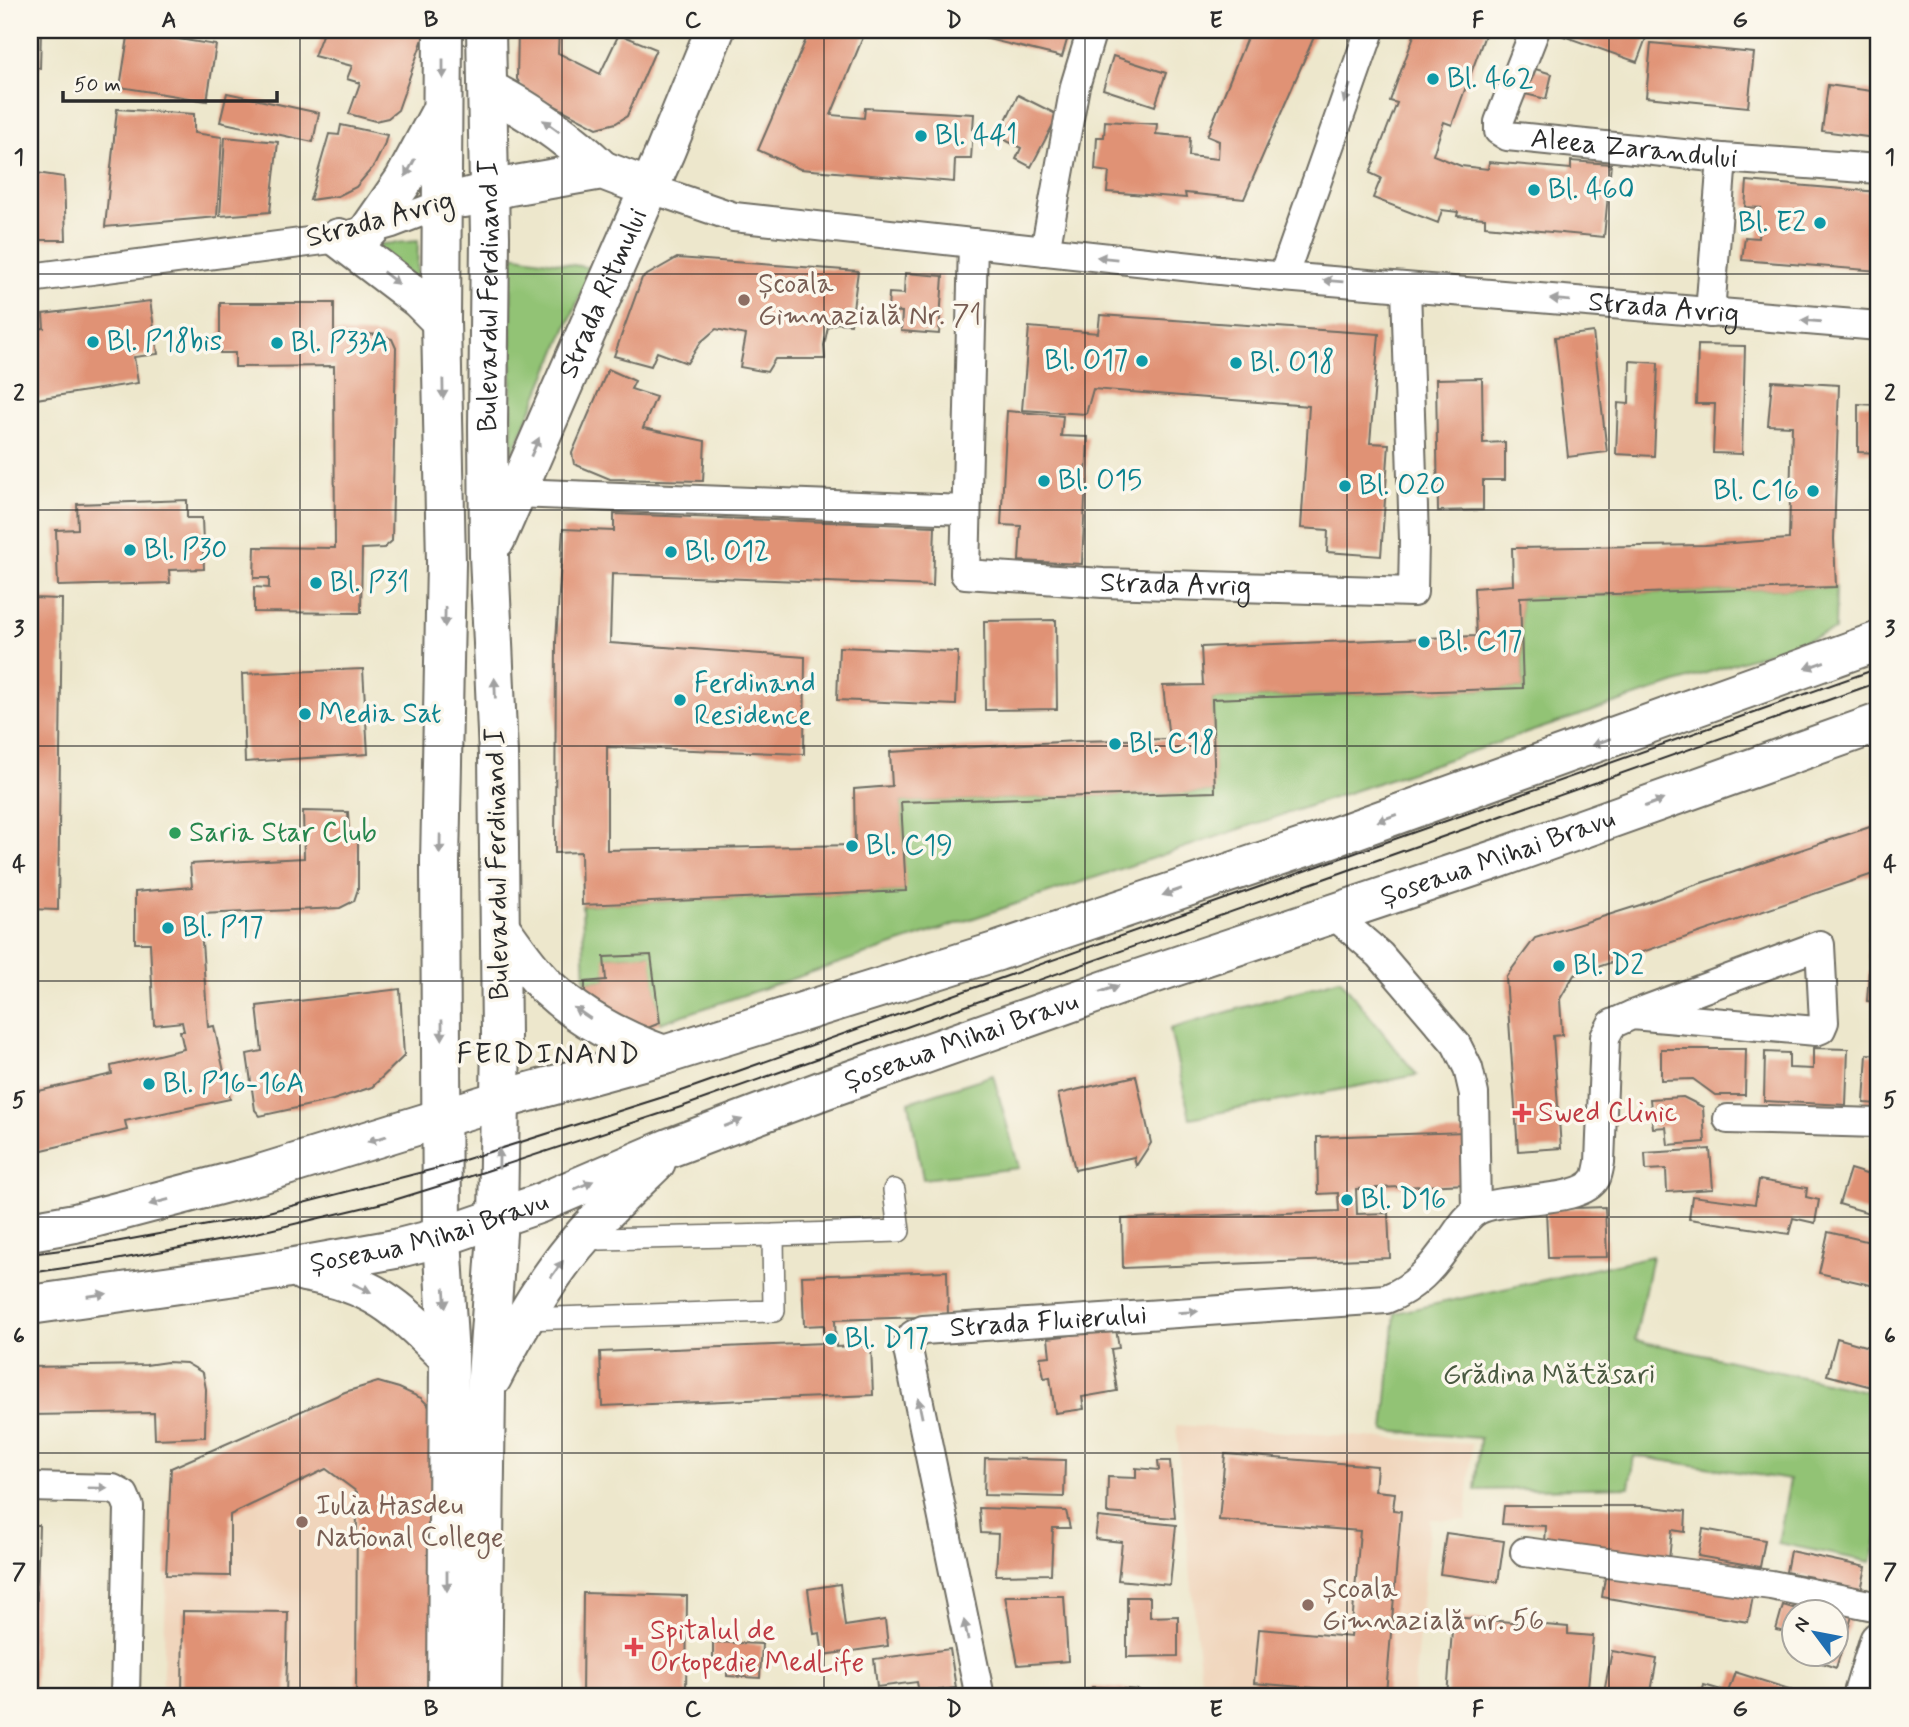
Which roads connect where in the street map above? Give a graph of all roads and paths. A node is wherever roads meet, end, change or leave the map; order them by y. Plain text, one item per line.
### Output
1 (443, 30) edge
2 (486, 30) edge
3 (715, 30) edge
4 (1092, 30) edge
5 (1370, 30) edge
6 (1535, 30) edge
7 (489, 90) junction
8 (443, 108) junction
9 (1722, 158) junction
10 (1879, 169) edge
11 (602, 170) junction
12 (649, 188) junction
13 (489, 191) junction
14 (442, 204) junction
15 (354, 234) junction
16 (973, 243) junction
17 (1045, 251) junction
18 (1283, 276) junction
19 (30, 278) edge
20 (1406, 288) junction
21 (1710, 313) junction
22 (441, 321) junction
23 (1879, 326) edge
24 (515, 493) junction
25 (965, 510) junction
26 (489, 555) junction
27 (1879, 641) edge
28 (1879, 723) edge
29 (1334, 915) junction
30 (500, 927) junction
31 (1632, 1015) junction
32 (664, 1055) junction
33 (500, 1100) junction
34 (443, 1119) junction
35 (1728, 1119) dead end
36 (1879, 1123) edge
37 (669, 1148) junction
38 (894, 1190) dead end
39 (1476, 1211) junction
40 (498, 1219) junction
41 (30, 1231) edge
42 (773, 1235) junction
43 (442, 1237) junction
44 (600, 1239) dead end
45 (272, 1271) junction
46 (30, 1305) edge
47 (524, 1318) junction
48 (449, 1358) junction
49 (486, 1391) junction
50 (447, 1464) junction
51 (30, 1487) edge
52 (1525, 1552) dead end
53 (1879, 1607) edge
54 (1879, 1641) edge
55 (125, 1697) edge
56 (447, 1697) edge
57 (482, 1697) edge
58 (980, 1697) edge
59 (1862, 1697) edge

1 -> 8 main road, Bulevardul Ferdinand I
2 - 7 main road, Bulevardul Ferdinand I
3 - 12 main road, Strada Ritmului
4 - 17 street
5 -> 18 street
6 - 9 street, Aleea Zarandului
11 -> 7 main road
7 - 13 main road, Bulevardul Ferdinand I
8 - 14 main road, Bulevardul Ferdinand I
8 -> 15 main road
9 - 10 street, Aleea Zarandului
9 - 21 street
11 - 12 main road, Strada Avrig
11 - 13 main road, Strada Avrig
12 - 16 street, Strada Avrig
24 -> 12 main road, Strada Ritmului
13 - 14 main road, Strada Avrig
13 - 26 main road, Bulevardul Ferdinand I
14 - 15 street, Strada Avrig
14 - 22 main road, Bulevardul Ferdinand I
15 - 19 street, Strada Avrig
15 -> 22 main road
16 - 17 street, Strada Avrig
16 - 25 street, Strada Avrig
18 -> 17 street, Strada Avrig
20 -> 18 street, Strada Avrig
21 -> 20 street, Strada Avrig
20 - 25 street, Strada Avrig
23 -> 21 street, Strada Avrig
22 -> 34 main road, Bulevardul Ferdinand I
24 - 25 street
24 - 26 main road, Strada Ritmului
30 -> 26 main road, Bulevardul Ferdinand I
27 -> 32 main road
29 -> 28 main road, Șoseaua Mihai Bravu
37 -> 29 main road, Șoseaua Mihai Bravu
29 - 39 street
32 -> 30 main road
30 - 33 main road, Bulevardul Ferdinand I
31 - 31 street
31 - 39 street
32 - 33 main road
33 - 34 main road
40 -> 33 main road, Bulevardul Ferdinand I
34 -> 41 main road
34 - 43 main road, Bulevardul Ferdinand I
35 - 36 street
40 -> 37 main road, Șoseaua Mihai Bravu
47 -> 37 main road
38 - 42 street
58 -> 39 street, Strada Fluierului
40 - 43 main road, Șoseaua Mihai Bravu
40 - 49 main road, Bulevardul Ferdinand I
42 - 44 street
42 - 47 street
43 - 45 main road, Șoseaua Mihai Bravu
43 -> 48 main road, Bulevardul Ferdinand I
46 -> 45 main road, Șoseaua Mihai Bravu
45 -> 48 main road
47 - 49 main road
48 - 50 main road, Bulevardul Ferdinand I
49 - 50 main road
49 - 57 main road, Bulevardul Ferdinand I
50 -> 56 main road, Bulevardul Ferdinand I
51 -> 55 street
52 - 53 street
54 - 59 main road

